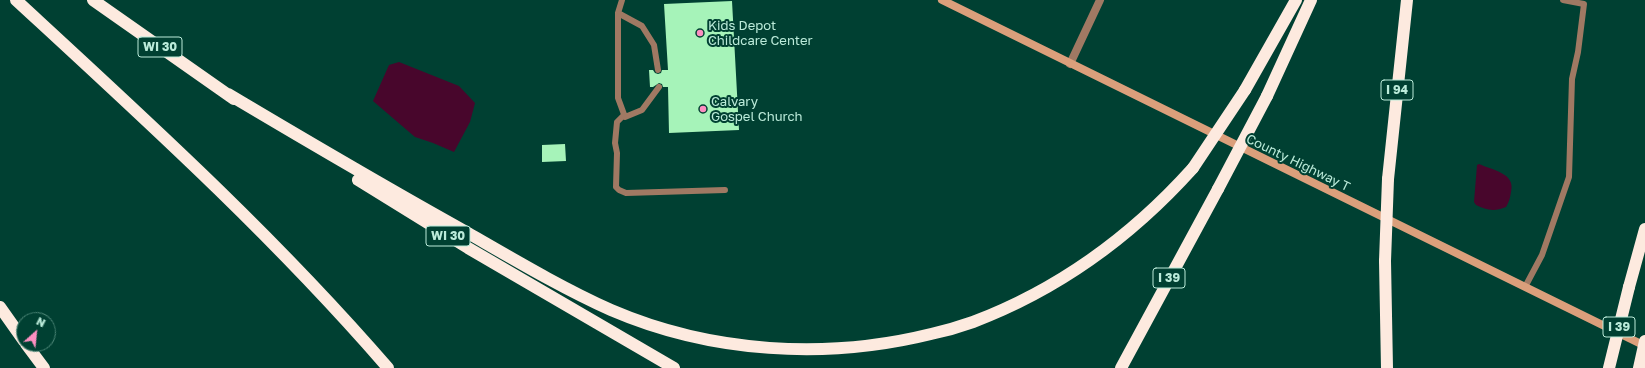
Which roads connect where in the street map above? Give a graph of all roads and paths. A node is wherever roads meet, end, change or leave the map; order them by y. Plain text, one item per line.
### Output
1 (16, 0) edge
2 (92, 0) edge
3 (622, 0) edge
4 (942, 0) edge
5 (1100, 0) edge
6 (1296, 0) edge
7 (1311, 0) edge
8 (1407, 0) edge
9 (1563, 0) edge
10 (1585, 2) edge
11 (618, 13) junction
12 (1070, 64) junction
13 (658, 70) dead end
14 (659, 87) dead end
15 (228, 94) junction
16 (624, 115) junction
17 (725, 190) dead end
18 (1645, 229) edge
19 (1525, 287) junction
20 (0, 307) edge
21 (16, 329) edge
22 (1645, 341) edge
23 (1645, 346) edge
24 (32, 352) edge
25 (44, 368) edge
26 (388, 368) edge
27 (674, 368) edge
28 (1121, 368) edge
29 (1387, 368) edge
30 (1609, 368) edge
31 (1639, 368) edge

1 - 26 highway
2 - 15 highway, WI 30
3 - 11 lane
4 - 12 main road, County Highway T
5 - 12 street
6 - 15 highway, bridge
7 - 28 highway, I 39, bridge
8 - 29 highway, I 94, bridge
9 - 10 lane
10 - 19 lane
11 - 13 lane
11 - 16 lane
12 - 19 main road, County Highway T
14 - 16 lane
15 - 27 highway, WI 30
16 - 17 lane
18 - 30 highway, I 39, bridge
19 - 23 main road, County Highway T
20 - 21 highway
22 - 31 highway, bridge
24 - 25 highway

